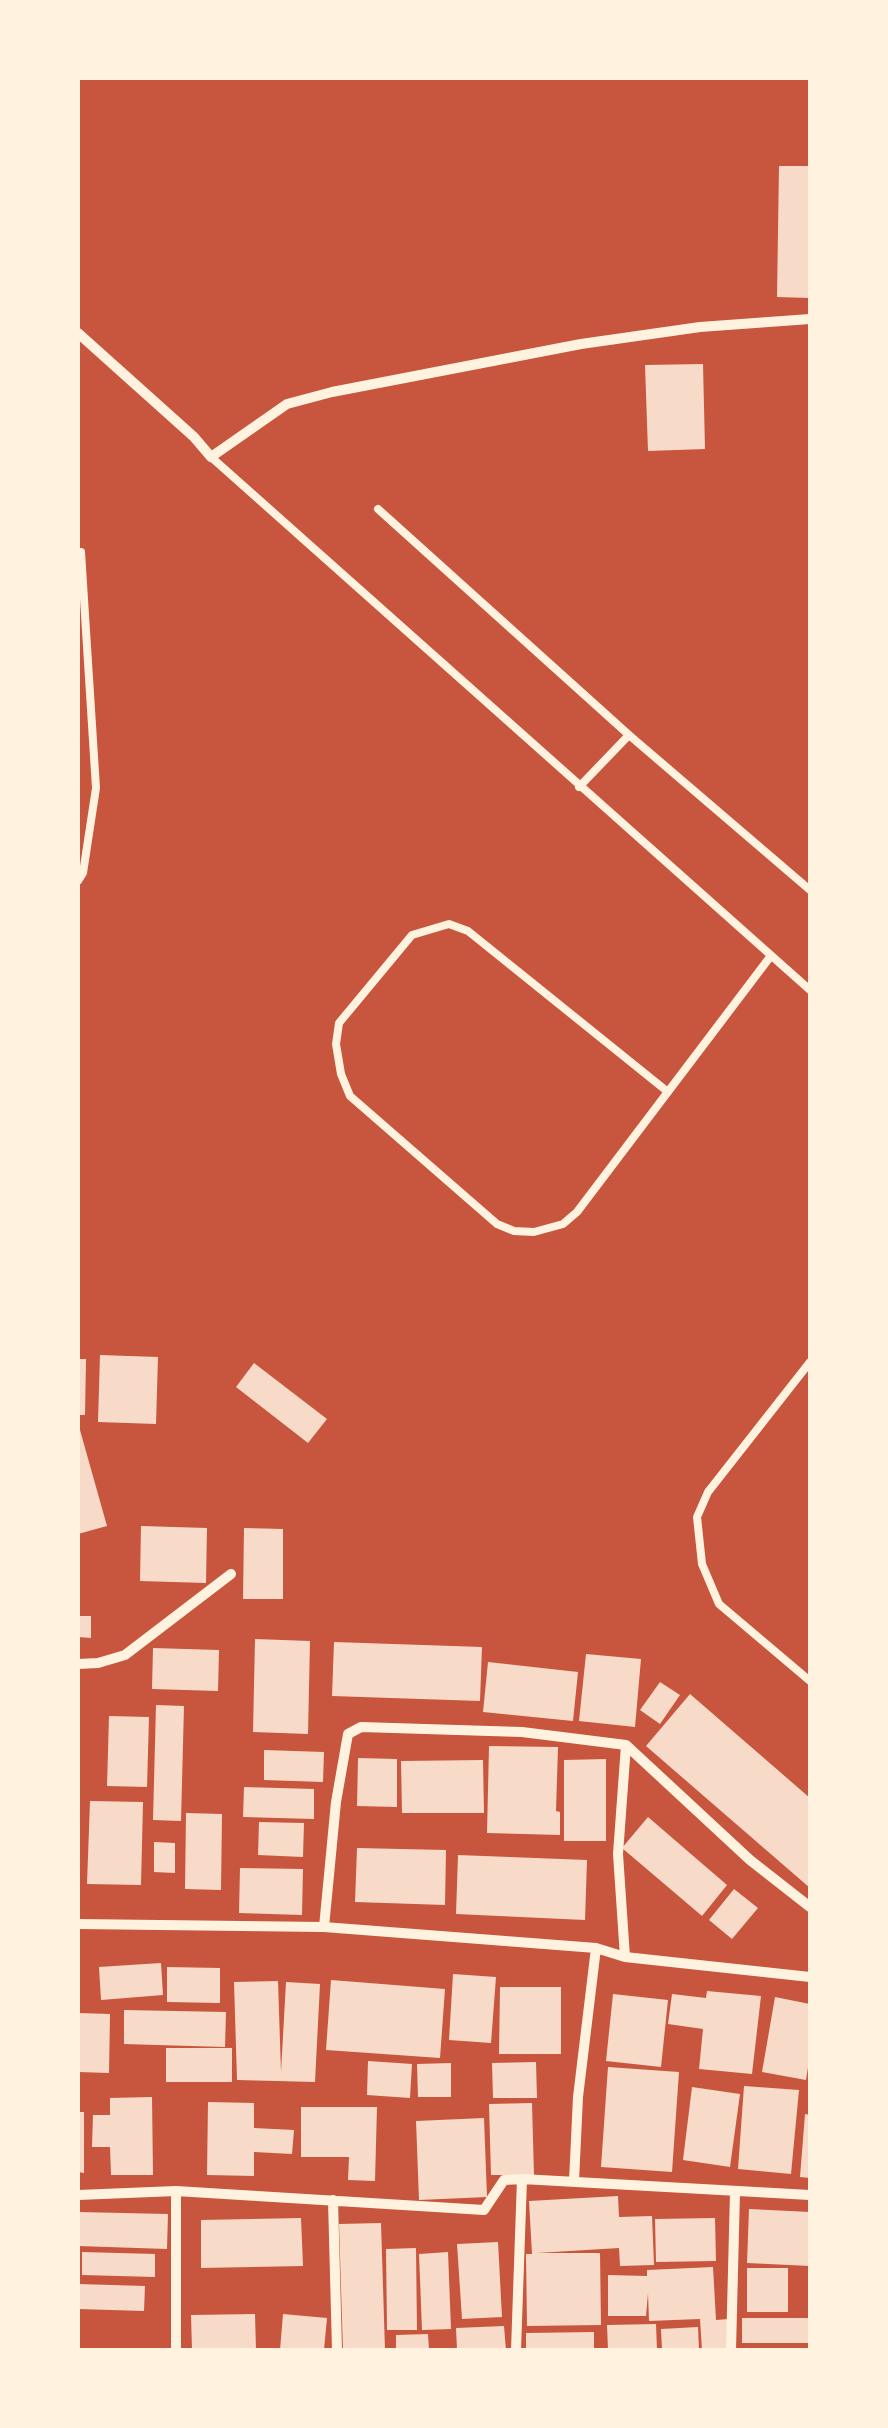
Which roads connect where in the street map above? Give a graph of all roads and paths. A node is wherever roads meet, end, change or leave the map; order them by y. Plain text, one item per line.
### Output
1 (810, 319) edge
2 (78, 333) edge
3 (211, 457) junction
4 (378, 508) dead end
5 (80, 552) dead end
6 (629, 735) junction
7 (579, 787) junction
8 (78, 882) edge
9 (810, 890) edge
10 (770, 957) junction
11 (810, 990) edge
12 (668, 1092) junction
13 (810, 1362) edge
14 (231, 1574) dead end
15 (78, 1664) edge
16 (810, 1681) edge
17 (626, 1745) junction
18 (810, 1906) edge
19 (78, 1924) edge
20 (324, 1927) junction
21 (596, 1948) junction
22 (625, 1957) junction
23 (810, 1977) edge
24 (522, 2179) junction
25 (574, 2181) junction
26 (176, 2191) junction
27 (735, 2192) junction
28 (78, 2194) edge
29 (810, 2195) edge
30 (332, 2200) junction
31 (176, 2350) edge
32 (337, 2350) edge
33 (516, 2350) edge
34 (731, 2350) edge

1 - 3 street
2 - 3 street
3 - 7 lane
4 - 6 lane
5 - 8 lane
6 - 7 lane
6 - 9 lane
7 - 10 lane
10 - 11 lane
10 - 12 lane
12 - 12 lane
13 - 16 lane
14 - 15 street
17 - 18 street
17 - 20 street
17 - 22 street
19 - 20 street
20 - 21 street
21 - 22 street
21 - 25 street
22 - 23 street
24 - 25 street
24 - 30 street
24 - 33 street
25 - 27 street
26 - 28 street
26 - 30 street
26 - 31 street
27 - 29 street
27 - 34 street
30 - 32 street

